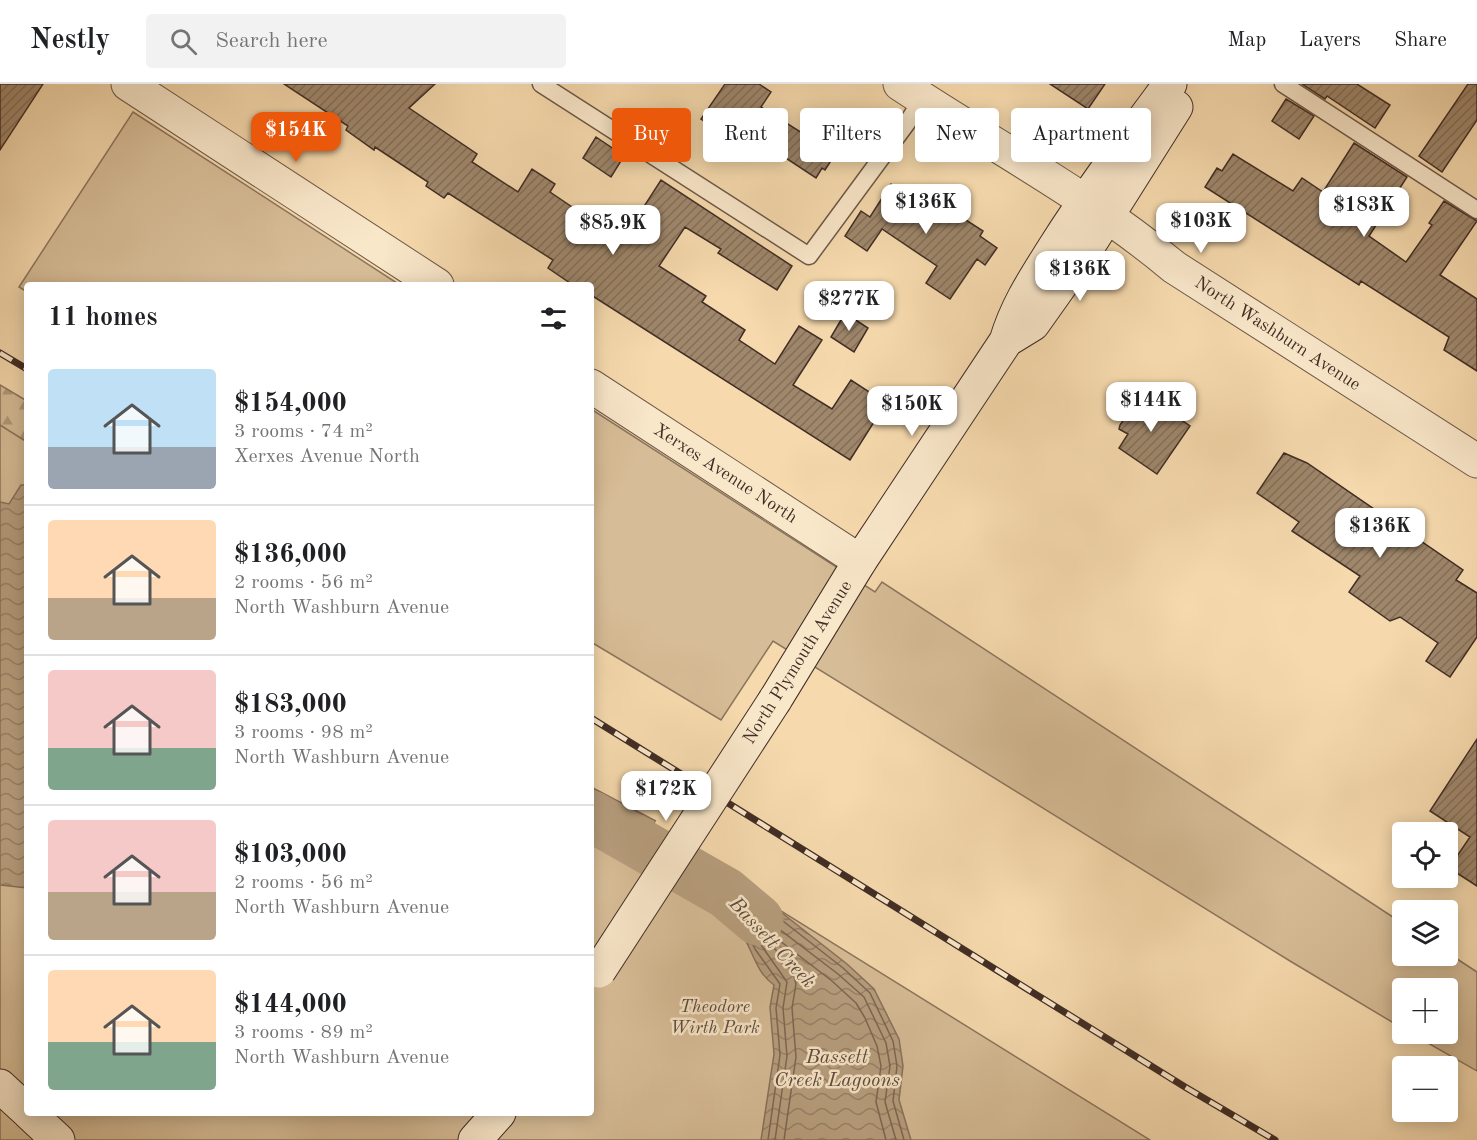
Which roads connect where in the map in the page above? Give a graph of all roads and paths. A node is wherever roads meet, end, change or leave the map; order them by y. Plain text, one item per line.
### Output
1 (541, 84) edge
2 (1170, 84) edge
3 (1191, 84) edge
4 (1283, 84) edge
5 (141, 87) edge
6 (911, 91) edge
7 (1097, 208) junction
8 (1477, 210) edge
9 (433, 282) edge
10 (594, 388) edge
11 (1477, 461) edge
12 (860, 561) junction
13 (595, 977) edge
14 (0, 1086) edge
15 (24, 1108) edge
16 (32, 1116) edge
17 (496, 1116) edge
18 (58, 1140) edge
19 (475, 1140) edge

1 - 6 lane
2 - 7 street, North Plymouth Avenue
3 - 7 street, North Plymouth Avenue
4 - 8 lane
5 - 9 street
6 - 7 street, North Washburn Avenue
7 - 11 street, North Washburn Avenue
7 - 12 street, North Plymouth Avenue
10 - 12 street, Xerxes Avenue North
12 - 13 street, North Plymouth Avenue, bridge
14 - 15 street
16 - 18 street
17 - 19 street

